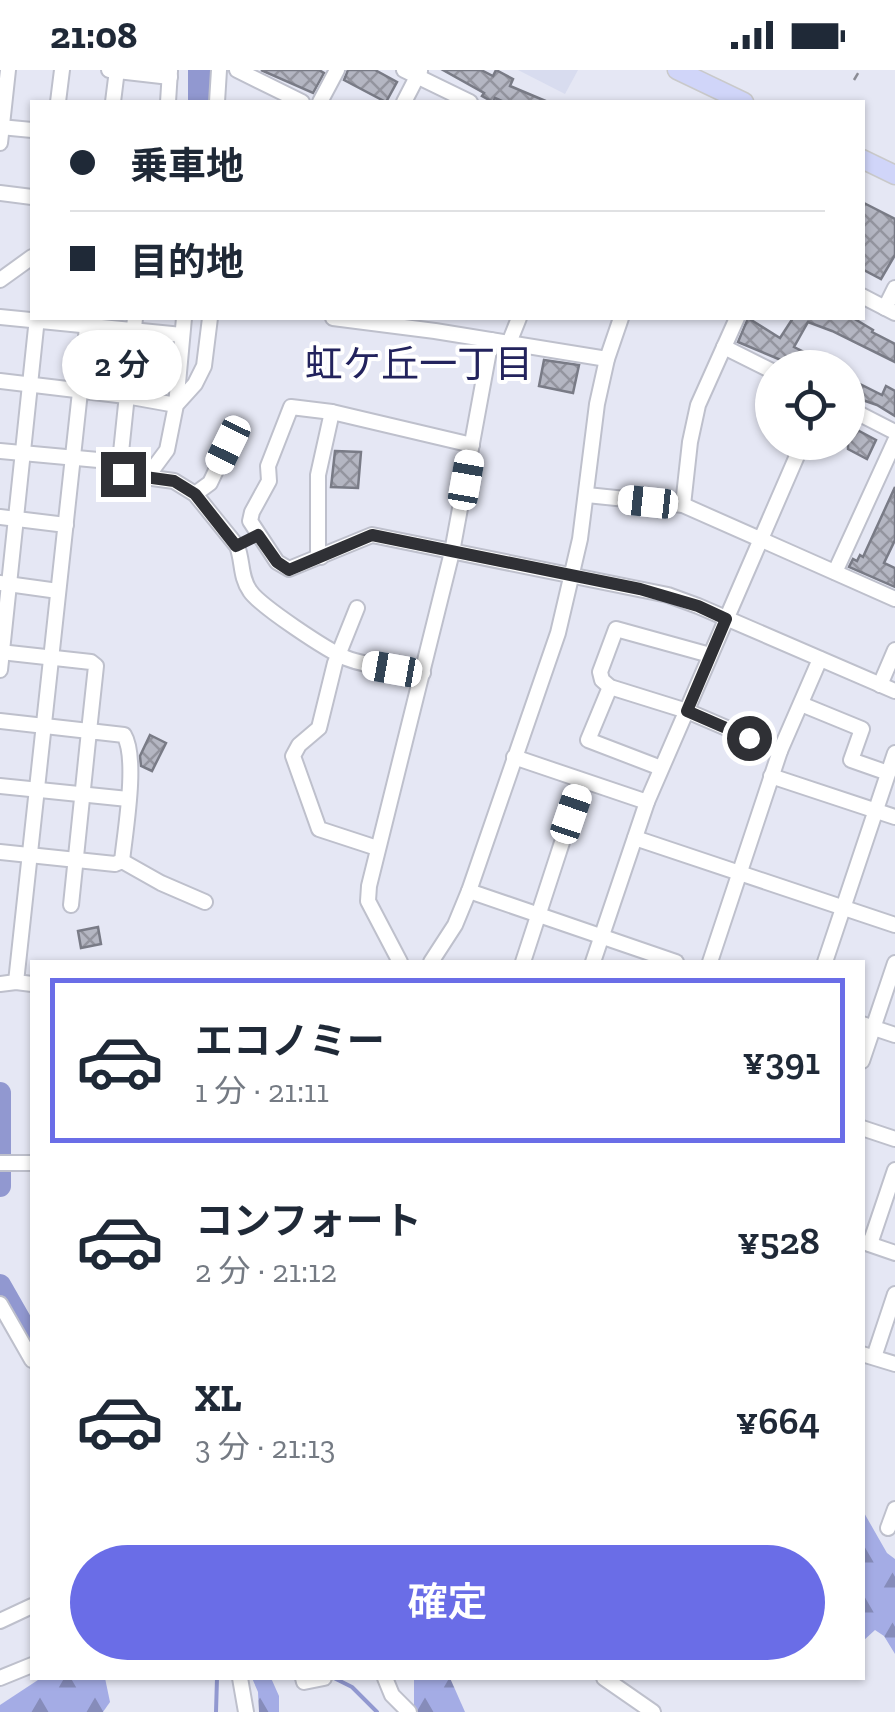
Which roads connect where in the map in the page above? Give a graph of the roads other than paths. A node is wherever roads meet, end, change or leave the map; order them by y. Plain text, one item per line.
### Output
1 (8, 70) edge
2 (62, 70) edge
3 (114, 70) edge
4 (219, 70) edge
5 (237, 70) edge
6 (337, 70) edge
7 (677, 70) edge
8 (414, 72) edge
9 (170, 73) edge
10 (58, 100) edge
11 (113, 100) edge
12 (168, 100) edge
13 (217, 100) edge
14 (298, 100) edge
15 (321, 100) edge
16 (405, 100) edge
17 (466, 100) edge
18 (732, 100) edge
19 (30, 130) edge
20 (1, 132) edge
21 (865, 160) edge
22 (895, 175) edge
23 (0, 194) edge
24 (30, 197) edge
25 (30, 258) edge
26 (0, 280) edge
27 (895, 288) edge
28 (865, 298) edge
29 (890, 310) edge
30 (0, 317) edge
31 (30, 318) edge
32 (36, 320) edge
33 (184, 320) edge
34 (210, 320) edge
35 (347, 320) edge
36 (518, 320) edge
37 (620, 320) edge
38 (736, 320) edge
39 (87, 321) edge
40 (135, 324) edge
41 (182, 336) junction
42 (491, 340) junction
43 (509, 343) junction
44 (724, 347) junction
45 (607, 359) junction
46 (755, 362) edge
47 (0, 381) edge
48 (30, 384) junction
49 (80, 390) junction
50 (126, 396) junction
51 (176, 405) junction
52 (332, 412) junction
53 (865, 417) edge
54 (895, 432) edge
55 (895, 441) edge
56 (472, 444) junction
57 (228, 445) dead end
58 (0, 450) edge
59 (22, 453) junction
60 (72, 458) junction
61 (794, 460) edge
62 (120, 462) junction
63 (147, 478) junction
64 (195, 494) junction
65 (586, 494) junction
66 (683, 505) junction
67 (8, 518) edge
68 (66, 525) junction
69 (258, 535) junction
70 (760, 540) junction
71 (236, 546) junction
72 (452, 552) junction
73 (320, 557) junction
74 (835, 572) junction
75 (572, 576) junction
76 (4, 584) edge
77 (58, 591) junction
78 (895, 600) edge
79 (357, 608) dead end
80 (726, 619) junction
81 (895, 650) edge
82 (1, 652) edge
83 (710, 654) junction
84 (338, 655) junction
85 (52, 657) junction
86 (820, 659) junction
87 (0, 670) edge
88 (423, 673) junction
89 (880, 684) junction
90 (610, 687) junction
91 (895, 691) edge
92 (801, 704) junction
93 (687, 711) junction
94 (0, 721) edge
95 (44, 724) junction
96 (89, 731) junction
97 (780, 751) junction
98 (895, 753) edge
99 (514, 757) junction
100 (661, 768) junction
101 (888, 773) junction
102 (771, 776) junction
103 (582, 780) junction
104 (0, 786) edge
105 (37, 790) junction
106 (82, 795) junction
107 (128, 799) junction
108 (647, 802) junction
109 (876, 810) junction
110 (895, 818) edge
111 (634, 838) junction
112 (377, 848) junction
113 (0, 852) edge
114 (30, 855) junction
115 (75, 859) junction
116 (122, 861) junction
117 (740, 873) junction
118 (468, 892) junction
119 (204, 902) dead end
120 (71, 905) dead end
121 (843, 909) junction
122 (537, 916) junction
123 (895, 926) edge
124 (601, 937) junction
125 (399, 960) edge
126 (431, 960) edge
127 (523, 960) edge
128 (593, 960) edge
129 (670, 960) edge
130 (711, 960) edge
131 (826, 960) edge
132 (895, 963) edge
133 (8, 983) edge
134 (868, 1026) edge
135 (895, 1035) edge
136 (865, 1129) edge
137 (895, 1139) edge
138 (0, 1163) edge
139 (30, 1163) edge
140 (895, 1170) edge
141 (866, 1243) edge
142 (895, 1253) edge
143 (895, 1294) edge
144 (0, 1304) edge
145 (868, 1355) edge
146 (30, 1356) edge
147 (895, 1364) edge
148 (895, 1509) edge
149 (888, 1528) dead end
150 (30, 1607) edge
151 (0, 1621) edge
152 (30, 1666) edge
153 (0, 1678) edge
154 (240, 1680) edge
155 (387, 1680) edge
156 (607, 1680) edge
157 (246, 1712) edge
158 (409, 1712) edge
159 (653, 1712) edge

1 - 20 street
2 - 10 street
3 - 9 street
3 - 11 street
4 - 13 street
5 - 14 street
6 - 15 street
7 - 18 main road
8 - 16 street
8 - 17 street
9 - 12 street
19 - 20 street
21 - 22 main road
23 - 24 street
25 - 26 street
27 - 29 street
28 - 29 street
30 - 31 street
32 - 48 street
33 - 41 street
34 - 51 street
35 - 42 street
36 - 43 street
37 - 45 street
38 - 44 street
39 - 40 street
39 - 49 street
40 - 41 street
40 - 50 street
41 - 51 street
42 - 43 street
42 - 56 street
43 - 45 street
44 - 46 street
44 - 66 street
45 - 65 street
47 - 48 street
48 - 49 street
48 - 59 street
49 - 50 street
49 - 60 street
50 - 51 street
50 - 62 street
51 - 63 street
52 - 56 street
52 - 69 street
52 - 73 street
53 - 54 street
55 - 74 street
56 - 72 street
57 - 64 street
58 - 59 street
59 - 60 street
59 - 67 street
60 - 62 street
60 - 68 street
61 - 70 street
62 - 63 street
63 - 64 street
64 - 71 street
65 - 66 street
65 - 75 street
66 - 70 street
67 - 68 street
67 - 76 street
68 - 77 street
69 - 71 street
69 - 73 street
70 - 74 street
70 - 80 street
71 - 84 street
72 - 73 street
72 - 75 street
72 - 88 street
74 - 78 street
75 - 80 street
75 - 99 street
76 - 77 street
76 - 82 street
77 - 85 street
79 - 84 street
80 - 83 street
80 - 86 street
81 - 89 street
82 - 85 street
82 - 87 street
83 - 90 street
83 - 93 street
84 - 88 street
84 - 112 street
85 - 95 street
85 - 96 street
86 - 89 street
86 - 92 street
88 - 112 street
89 - 91 street
90 - 93 street
90 - 100 street
92 - 97 street
92 - 101 street
93 - 97 street
93 - 100 street
94 - 95 street
95 - 96 street
95 - 105 street
96 - 106 street
96 - 107 street
97 - 102 street
98 - 101 street
99 - 103 street
99 - 118 street
100 - 108 street
101 - 109 street
102 - 109 street
102 - 117 street
103 - 108 street
103 - 122 street
104 - 105 street
105 - 106 street
105 - 114 street
106 - 107 street
106 - 115 street
107 - 116 street
108 - 111 street
109 - 110 street
109 - 121 street
111 - 117 street
111 - 124 street
112 - 125 street
113 - 114 street
114 - 115 street
114 - 133 street
115 - 116 street
115 - 120 street
116 - 119 street
117 - 121 street
117 - 130 street
118 - 122 street
118 - 126 street
121 - 123 street
121 - 131 street
122 - 124 street
122 - 127 street
124 - 128 street
124 - 129 street
132 - 134 street
134 - 135 street
136 - 137 street
138 - 139 street
140 - 141 street
141 - 142 street
143 - 145 street
144 - 146 street
145 - 147 street
148 - 149 street
150 - 151 street
152 - 153 street
154 - 157 street
155 - 158 street
156 - 159 street

